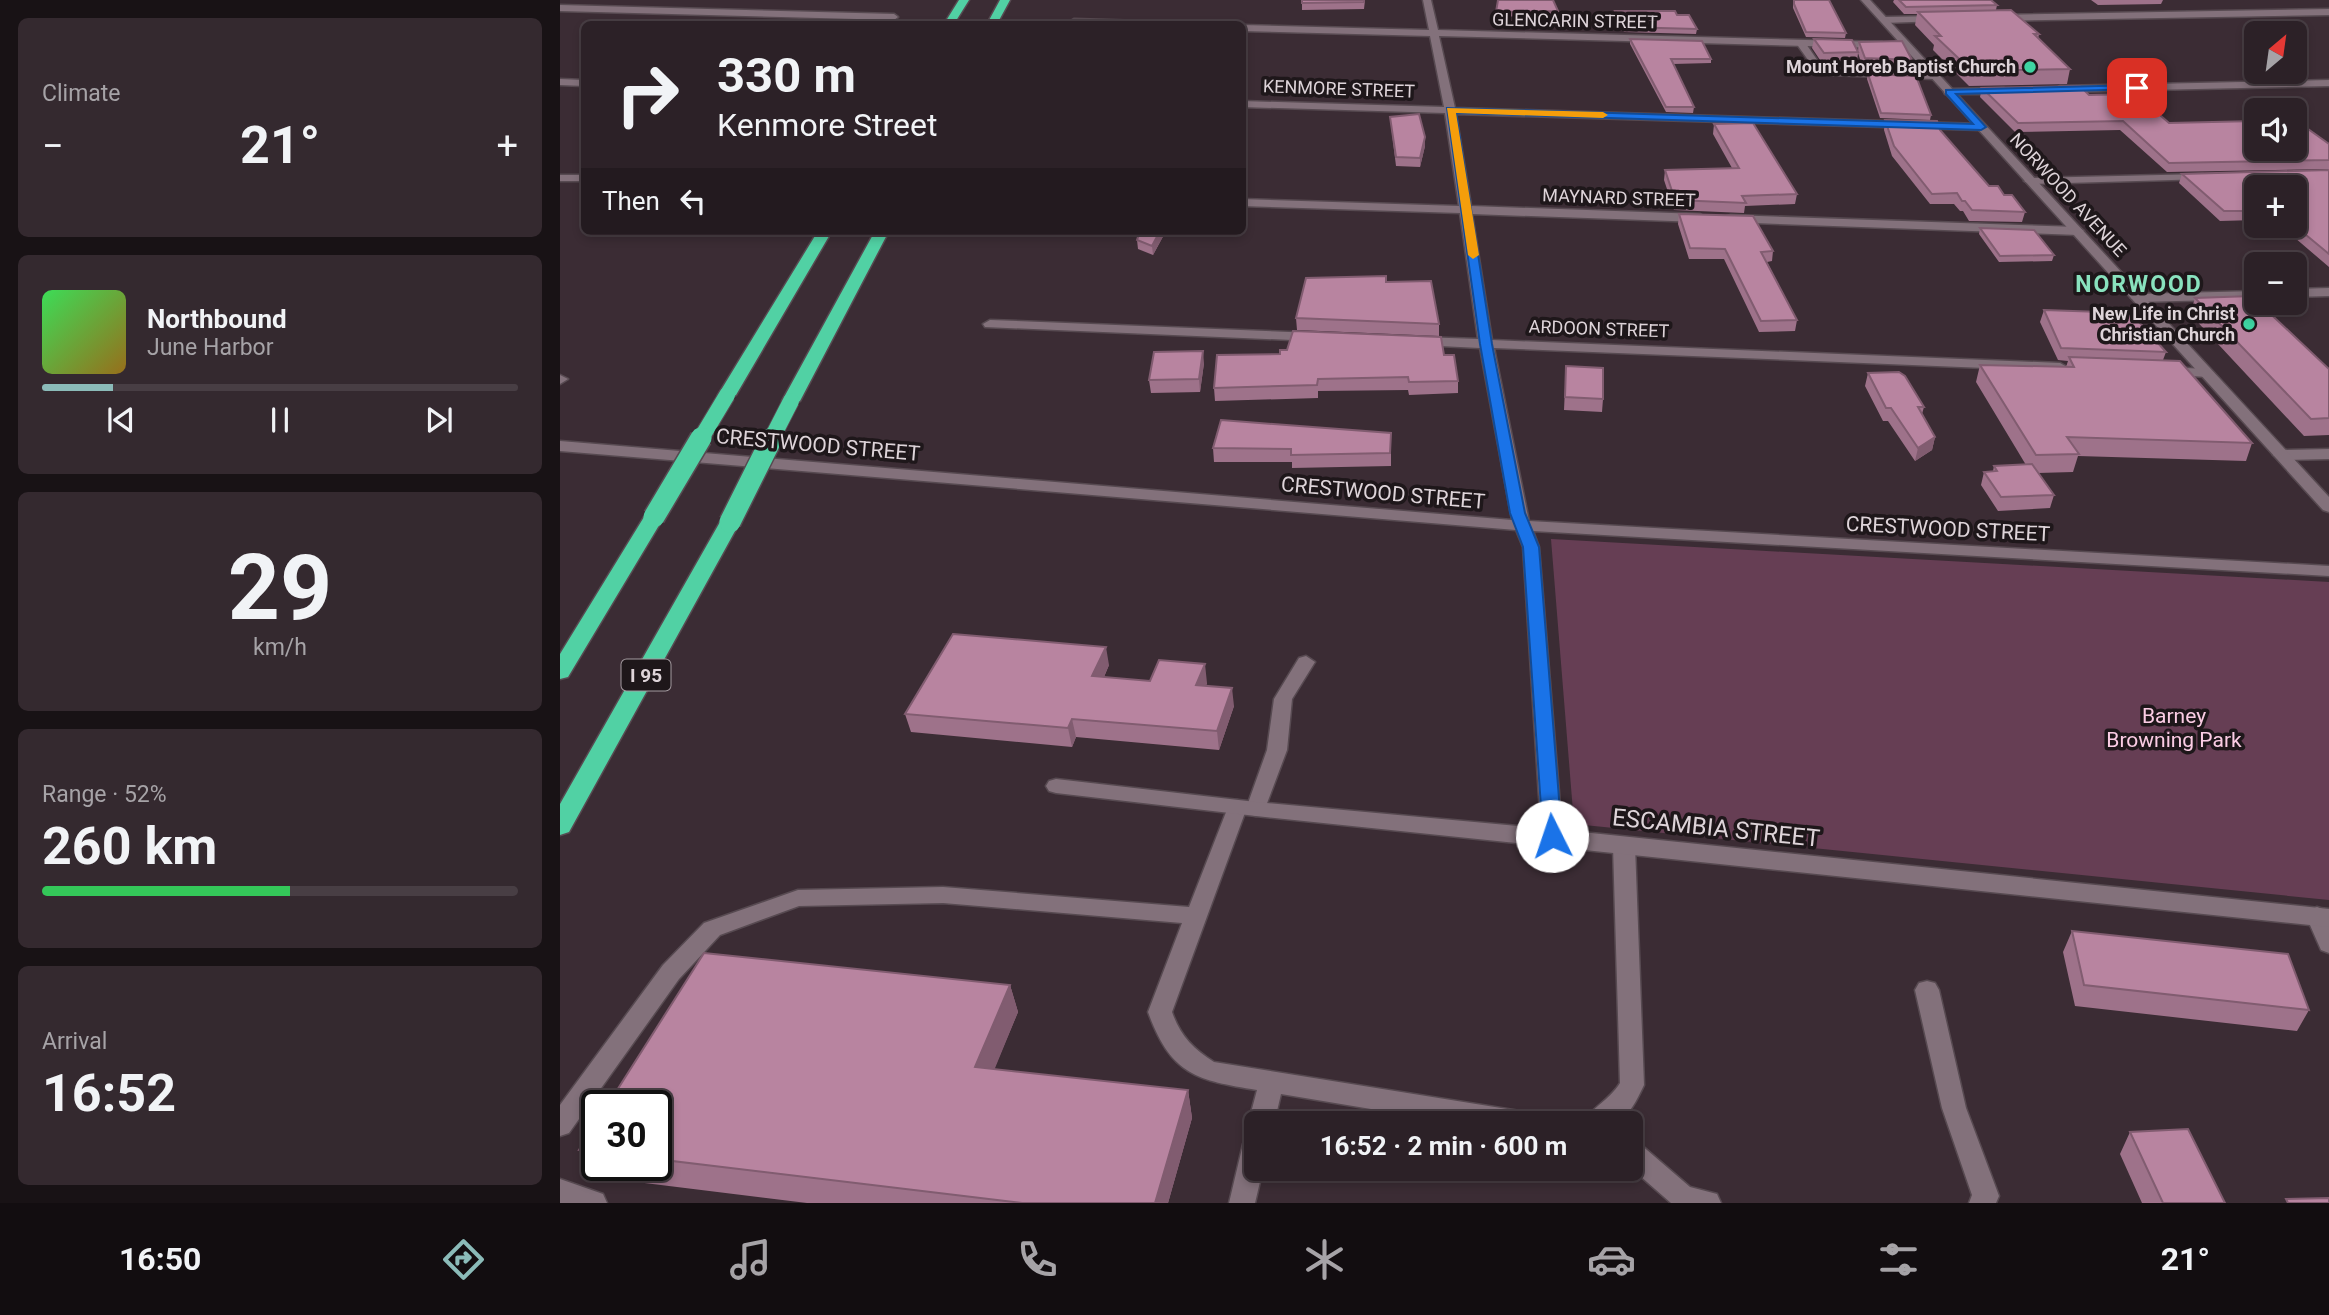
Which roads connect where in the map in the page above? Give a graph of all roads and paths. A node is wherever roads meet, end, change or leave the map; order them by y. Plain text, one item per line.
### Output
1 (580, 0) edge
2 (964, 0) edge
3 (1005, 0) edge
4 (1427, 0) edge
5 (1865, 0) edge
6 (2301, 0) edge
7 (565, 8) edge
8 (2327, 14) edge
9 (560, 16) edge
10 (894, 17) dead end
11 (1989, 18) edge
12 (1947, 19) edge
13 (1884, 20) junction
14 (951, 21) edge
15 (994, 21) edge
16 (1246, 27) edge
17 (1434, 33) junction
18 (1801, 43) junction
19 (1906, 45) junction
20 (1934, 76) junction
21 (560, 82) edge
22 (581, 83) edge
23 (2329, 83) edge
24 (2054, 89) edge
25 (2013, 90) edge
26 (1949, 92) junction
27 (1246, 104) edge
28 (1450, 110) junction
29 (1981, 127) junction
30 (2220, 176) edge
31 (560, 178) edge
32 (581, 178) edge
33 (2030, 181) junction
34 (1246, 202) edge
35 (1467, 210) junction
36 (2078, 231) junction
37 (823, 235) edge
38 (880, 235) edge
39 (2329, 292) edge
40 (2307, 293) edge
41 (2244, 295) edge
42 (2138, 298) junction
43 (990, 324) dead end
44 (1335, 338) edge
45 (1404, 341) edge
46 (1486, 344) junction
47 (2073, 368) edge
48 (2143, 370) edge
49 (2207, 373) junction
50 (561, 447) edge
51 (2329, 454) edge
52 (2281, 455) junction
53 (2329, 507) edge
54 (1524, 526) junction
55 (2329, 571) edge
56 (1306, 662) dead end
57 (560, 671) edge
58 (1056, 786) dead end
59 (1246, 808) junction
60 (560, 826) edge
61 (1552, 836) junction
62 (1623, 846) junction
63 (1196, 916) junction
64 (2323, 917) edge
65 (2329, 944) edge
66 (1927, 990) dead end
67 (1272, 1082) junction
68 (1264, 1111) edge
69 (1452, 1111) edge
70 (1612, 1111) edge
71 (560, 1125) edge
72 (1643, 1162) edge
73 (1247, 1181) edge
74 (560, 1191) edge
75 (594, 1203) edge
76 (1242, 1203) edge
77 (1708, 1203) edge
78 (1982, 1203) edge

1 - 7 street
2 - 14 highway
3 - 15 highway
4 - 17 street
5 - 13 street, NORWOOD AVENUE
6 - 8 street
7 - 9 street
7 - 10 street
8 - 11 street
12 - 13 street
13 - 19 street, NORWOOD AVENUE
16 - 17 street, GLENCARIN STREET
17 - 18 street, GLENCARIN STREET
17 - 28 street
18 - 19 street, GLENCARIN STREET
18 - 20 street
19 - 20 street, NORWOOD AVENUE
20 - 26 street, NORWOOD AVENUE
21 - 22 street
23 - 24 street
25 - 26 street
26 - 29 street, NORWOOD AVENUE
27 - 28 street, KENMORE STREET
28 - 29 street, KENMORE STREET
28 - 35 street
29 - 33 street, NORWOOD AVENUE
30 - 33 street
31 - 32 street
33 - 36 street, NORWOOD AVENUE
34 - 35 street, MAYNARD STREET
35 - 36 street, MAYNARD STREET
35 - 46 street
36 - 42 street, NORWOOD AVENUE
37 - 57 highway, bridge
38 - 60 highway, I 95, bridge
39 - 40 street
41 - 42 street
42 - 49 street, NORWOOD AVENUE
43 - 44 street
45 - 46 street, ARDOON STREET
46 - 47 street, ARDOON STREET
46 - 54 street
48 - 49 street
49 - 52 street, NORWOOD AVENUE
50 - 54 street, CRESTWOOD STREET
51 - 52 street
52 - 53 street, NORWOOD AVENUE
54 - 55 street, CRESTWOOD STREET
54 - 61 street
56 - 59 street
58 - 59 street, ESCAMBIA STREET
59 - 61 street, ESCAMBIA STREET
59 - 63 street
61 - 62 street, ESCAMBIA STREET
62 - 64 street, ESCAMBIA STREET
62 - 70 street
63 - 67 street
63 - 71 street
64 - 65 street
66 - 78 street
67 - 68 street
67 - 69 street
72 - 77 street
73 - 76 street
74 - 75 street

